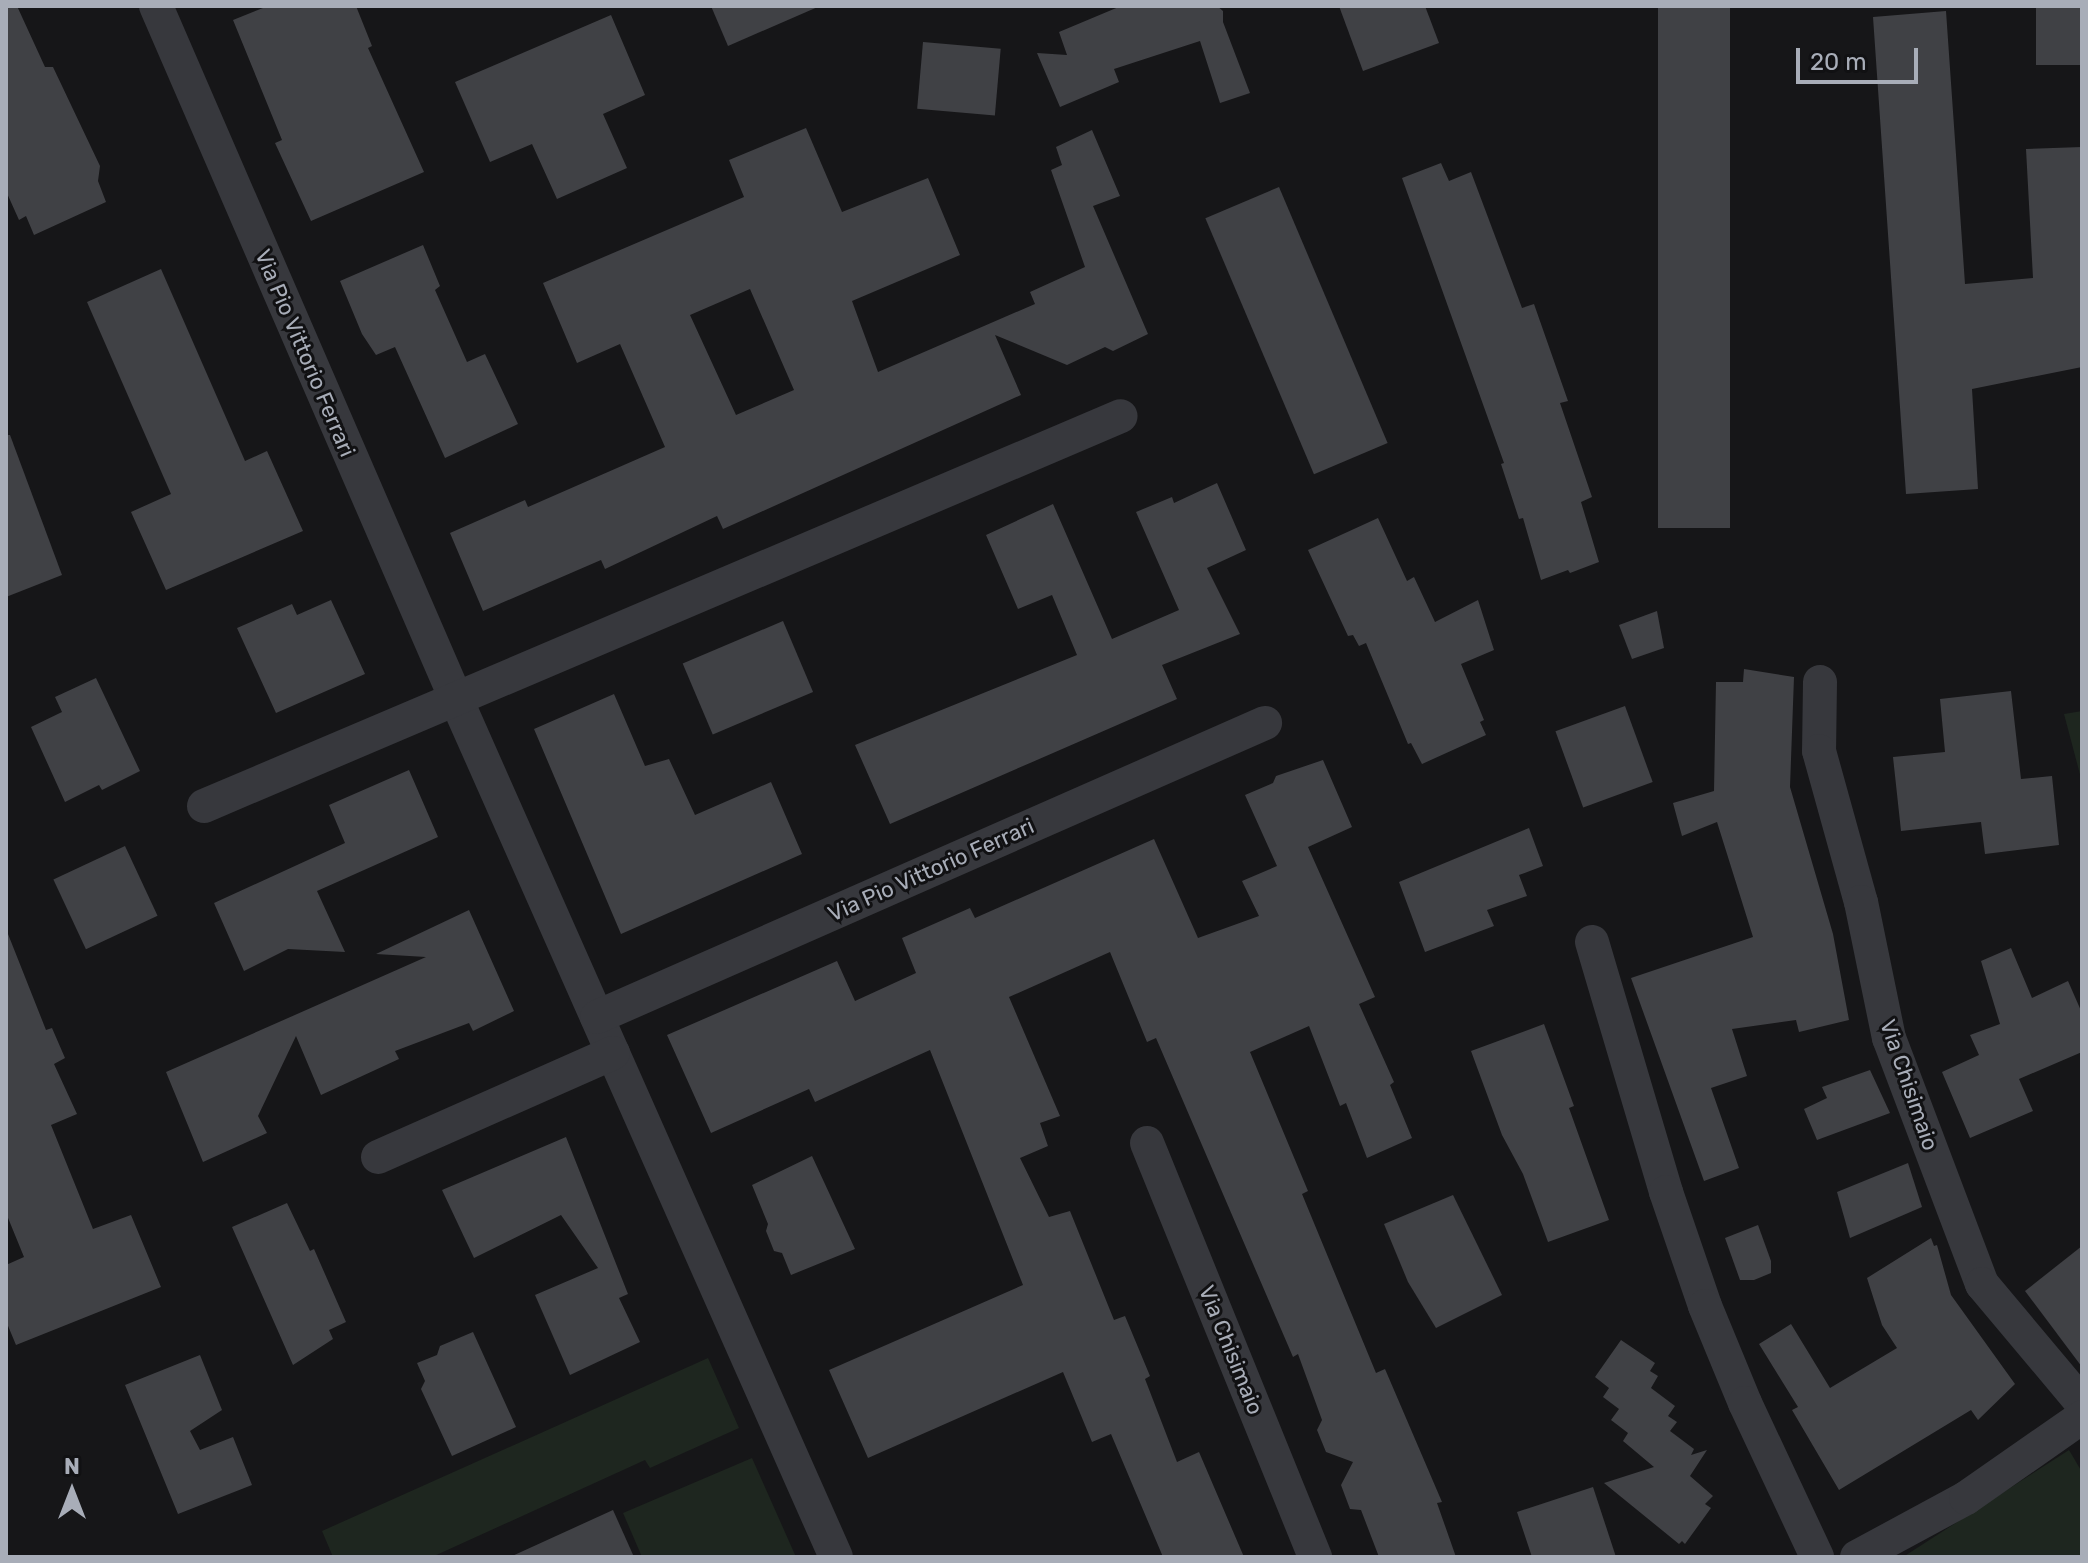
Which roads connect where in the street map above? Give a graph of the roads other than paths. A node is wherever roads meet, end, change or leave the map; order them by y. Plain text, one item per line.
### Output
1 (156, 6) edge
2 (1121, 416) dead end
3 (1820, 682) dead end
4 (456, 699) junction
5 (1265, 723) dead end
6 (204, 806) dead end
7 (1592, 942) dead end
8 (597, 1017) junction
9 (613, 1053) junction
10 (1147, 1143) dead end
11 (378, 1157) dead end
12 (2082, 1403) edge
13 (2082, 1417) edge
14 (836, 1557) edge
15 (1315, 1557) edge
16 (1817, 1557) edge
17 (1857, 1557) edge

1 - 4 street, Via Pio Vittorio Ferrari
2 - 4 street
3 - 12 street, Via Chisimaio
4 - 6 street
4 - 8 street, Via Pio Vittorio Ferrari
5 - 8 street, Via Pio Vittorio Ferrari
7 - 16 street
8 - 9 street, Via Pio Vittorio Ferrari
9 - 11 street
9 - 14 street, Via Pio Vittorio Ferrari
10 - 15 street, Via Chisimaio
13 - 17 street

